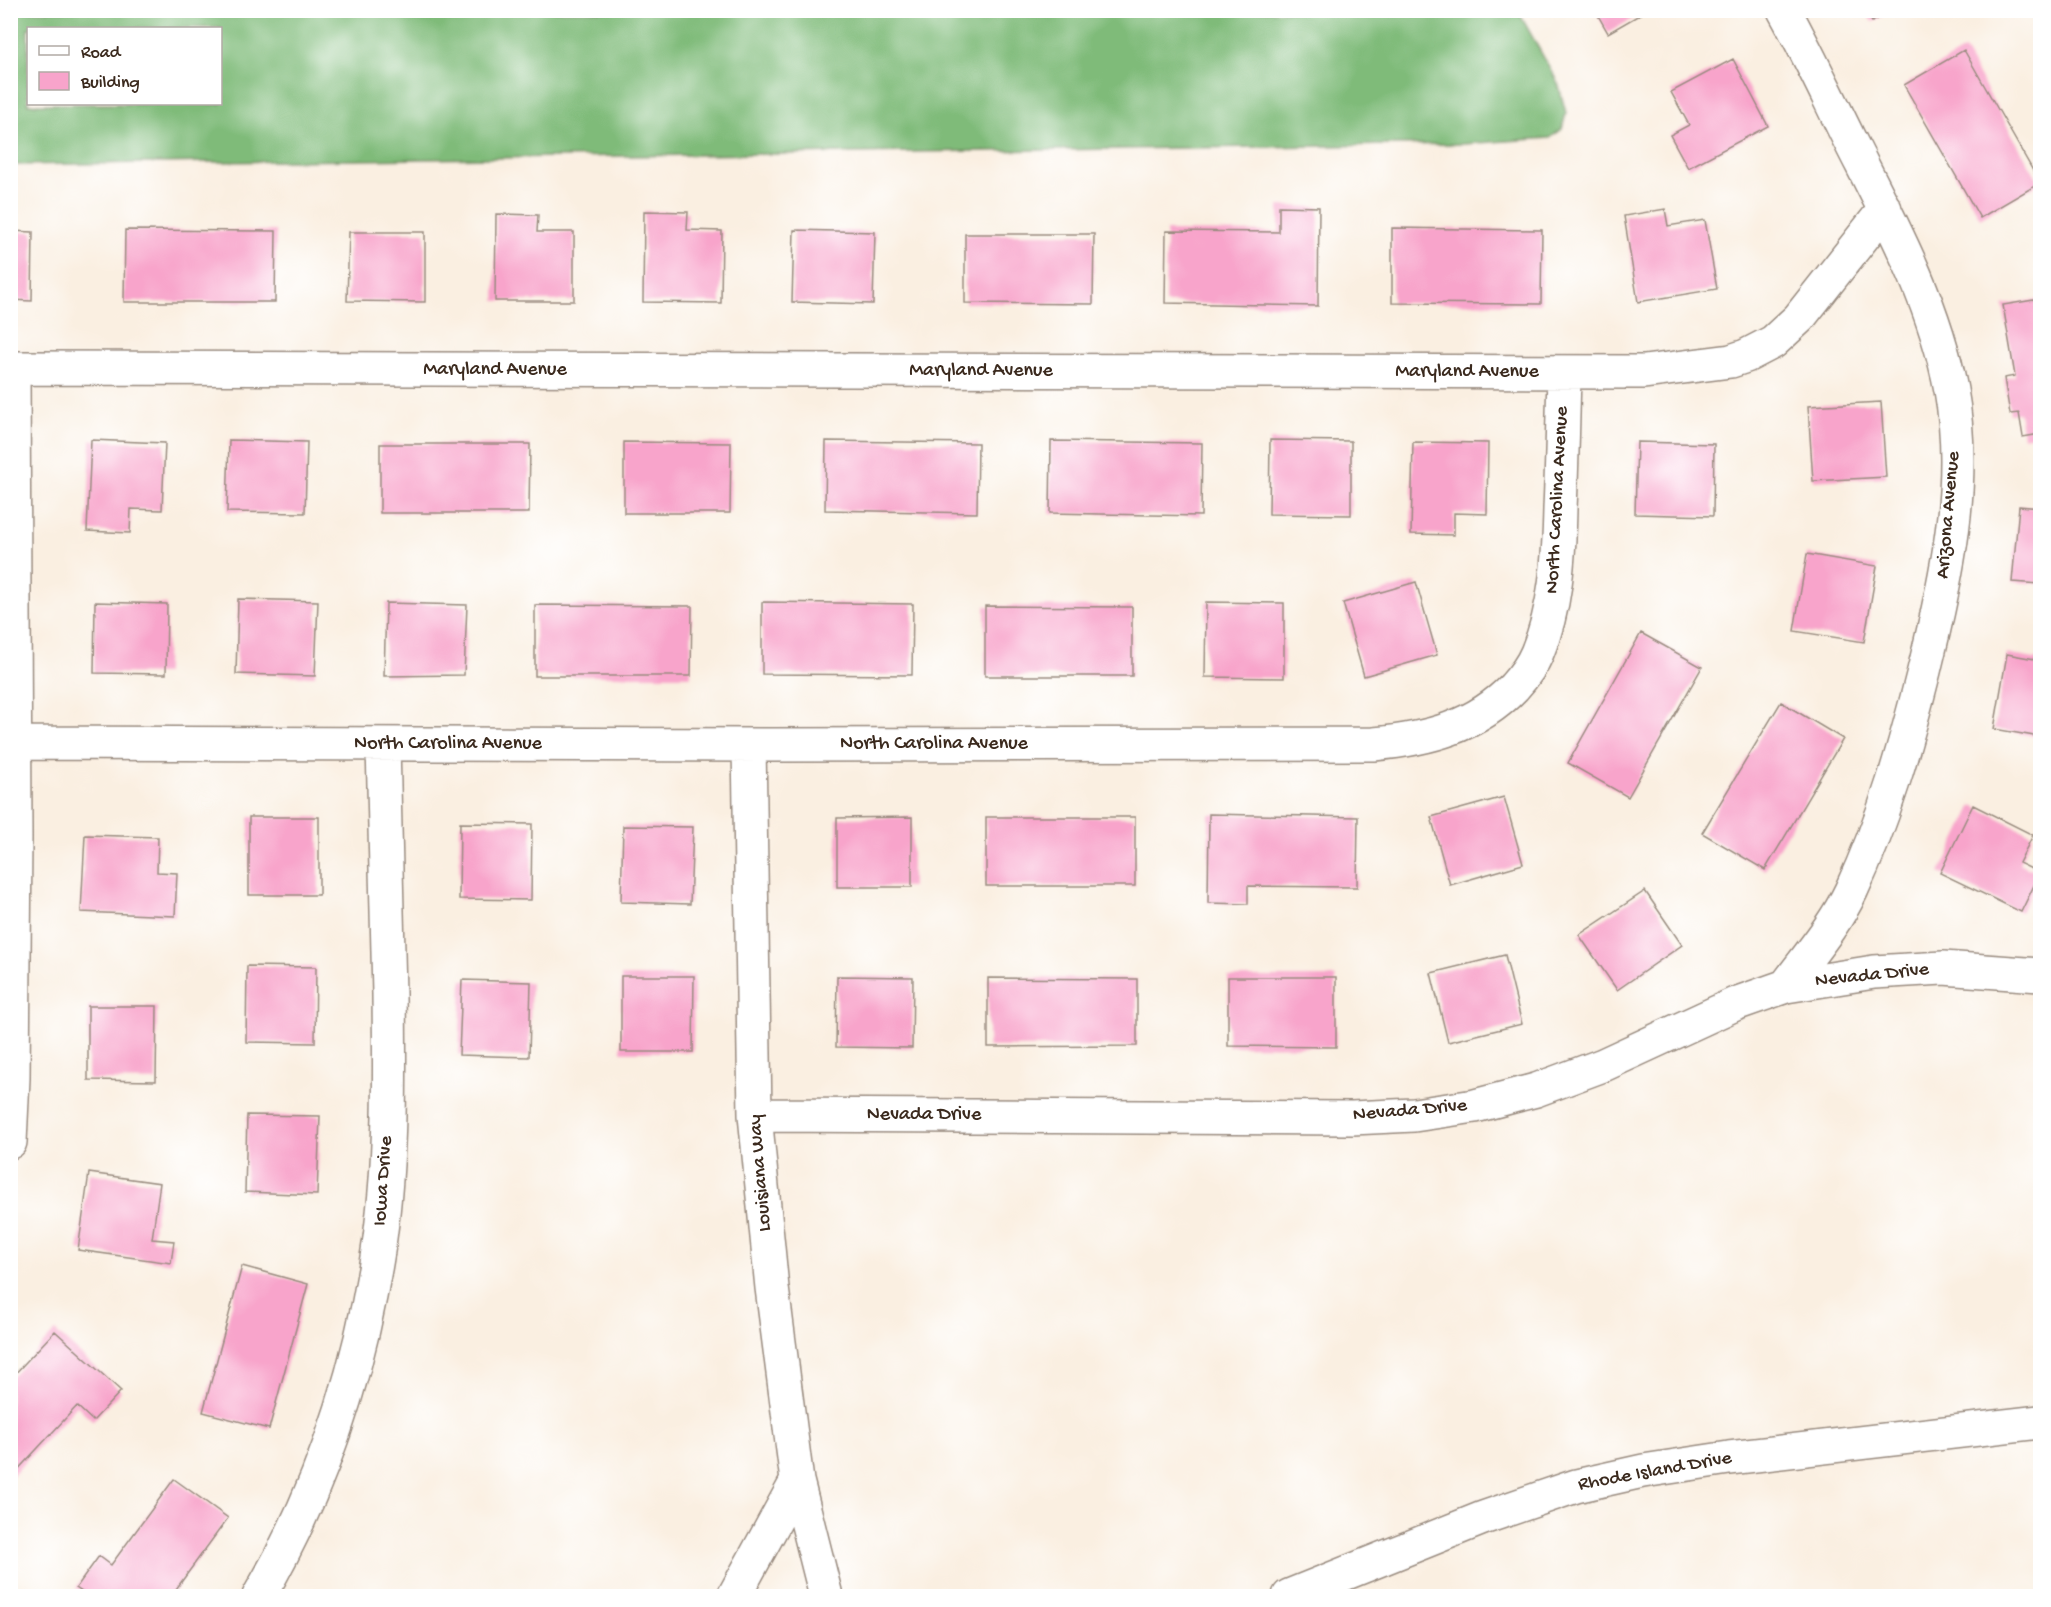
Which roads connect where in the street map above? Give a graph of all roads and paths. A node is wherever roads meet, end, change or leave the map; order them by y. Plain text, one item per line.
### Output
1 (1784, 10) edge
2 (1885, 209) junction
3 (12, 368) edge
4 (1564, 372) junction
5 (15, 743) junction
6 (383, 744) junction
7 (750, 745) junction
8 (2040, 975) edge
9 (1786, 986) junction
10 (755, 1115) junction
11 (10, 1142) edge
12 (2040, 1422) edge
13 (797, 1481) junction
14 (260, 1596) edge
15 (734, 1596) edge
16 (826, 1596) edge
17 (1289, 1596) edge

1 - 2 street, Arizona Avenue
2 - 4 street, Maryland Avenue
2 - 9 street, Arizona Avenue
3 - 4 street, Maryland Avenue
3 - 5 street
4 - 7 street, North Carolina Avenue
5 - 6 street, North Carolina Avenue
5 - 11 street
6 - 7 street, North Carolina Avenue
6 - 14 street, Iowa Drive
7 - 10 street, Louisiana Way
8 - 9 street, Nevada Drive
9 - 10 street, Nevada Drive
10 - 13 street, Louisiana Way
12 - 17 street, Rhode Island Drive
13 - 15 street
13 - 16 street, Louisiana Way

